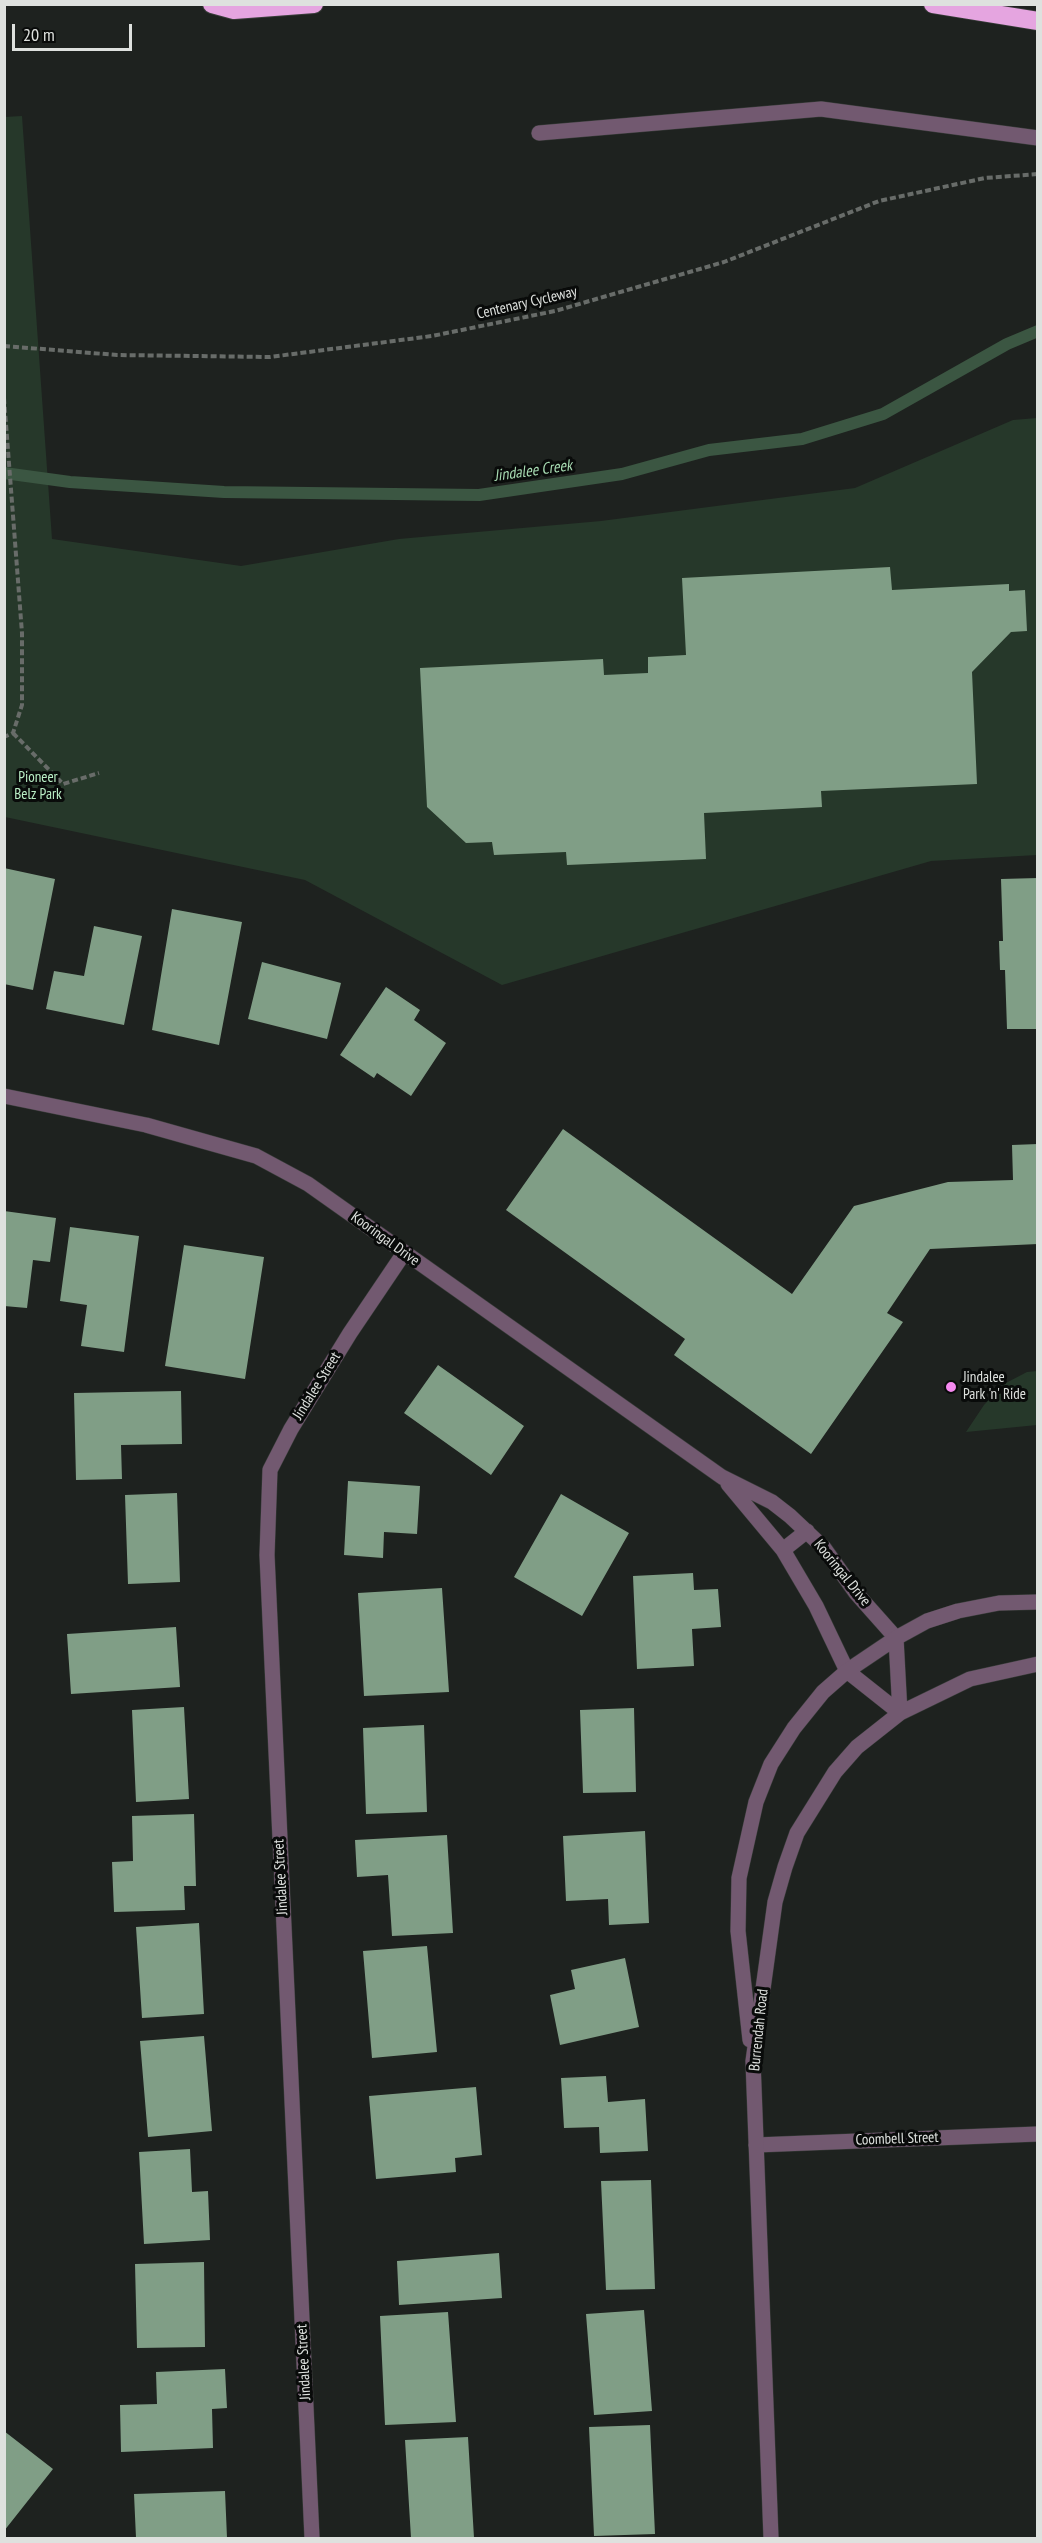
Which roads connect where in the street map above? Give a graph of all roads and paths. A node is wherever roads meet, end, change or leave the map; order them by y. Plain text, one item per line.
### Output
1 (212, 4) edge
2 (314, 4) edge
3 (933, 4) edge
4 (1038, 21) edge
5 (539, 133) dead end
6 (1038, 138) edge
7 (1038, 174) edge
8 (4, 346) edge
9 (4, 398) edge
10 (13, 733) junction
11 (4, 737) edge
12 (99, 773) dead end
13 (4, 1096) edge
14 (404, 1253) junction
15 (722, 1477) junction
16 (807, 1531) junction
17 (783, 1550) junction
18 (1038, 1602) edge
19 (896, 1638) junction
20 (1038, 1664) edge
21 (847, 1671) junction
22 (900, 1713) junction
23 (753, 2061) junction
24 (1038, 2134) edge
25 (756, 2145) junction
26 (312, 2538) edge
27 (771, 2538) edge

1 - 2 highway
3 - 4 highway
5 - 6 street
7 - 8 path, Centenary Cycleway
9 - 10 path
10 - 11 path
10 - 12 path
13 - 14 street, Kooringal Drive
14 - 15 street, Kooringal Drive
14 - 26 street, Jindalee Street
15 - 16 street, Kooringal Drive
15 - 17 street, Kooringal Drive
16 - 17 street
16 - 19 street, Kooringal Drive
17 - 21 street, Kooringal Drive
18 - 19 street
19 - 21 street
19 - 22 street
20 - 22 street, Burrendah Road
21 - 22 street
21 - 23 street
22 - 23 street, Burrendah Road
23 - 25 street, Burrendah Road
24 - 25 street, Coombell Street
25 - 27 street, Burrendah Road

